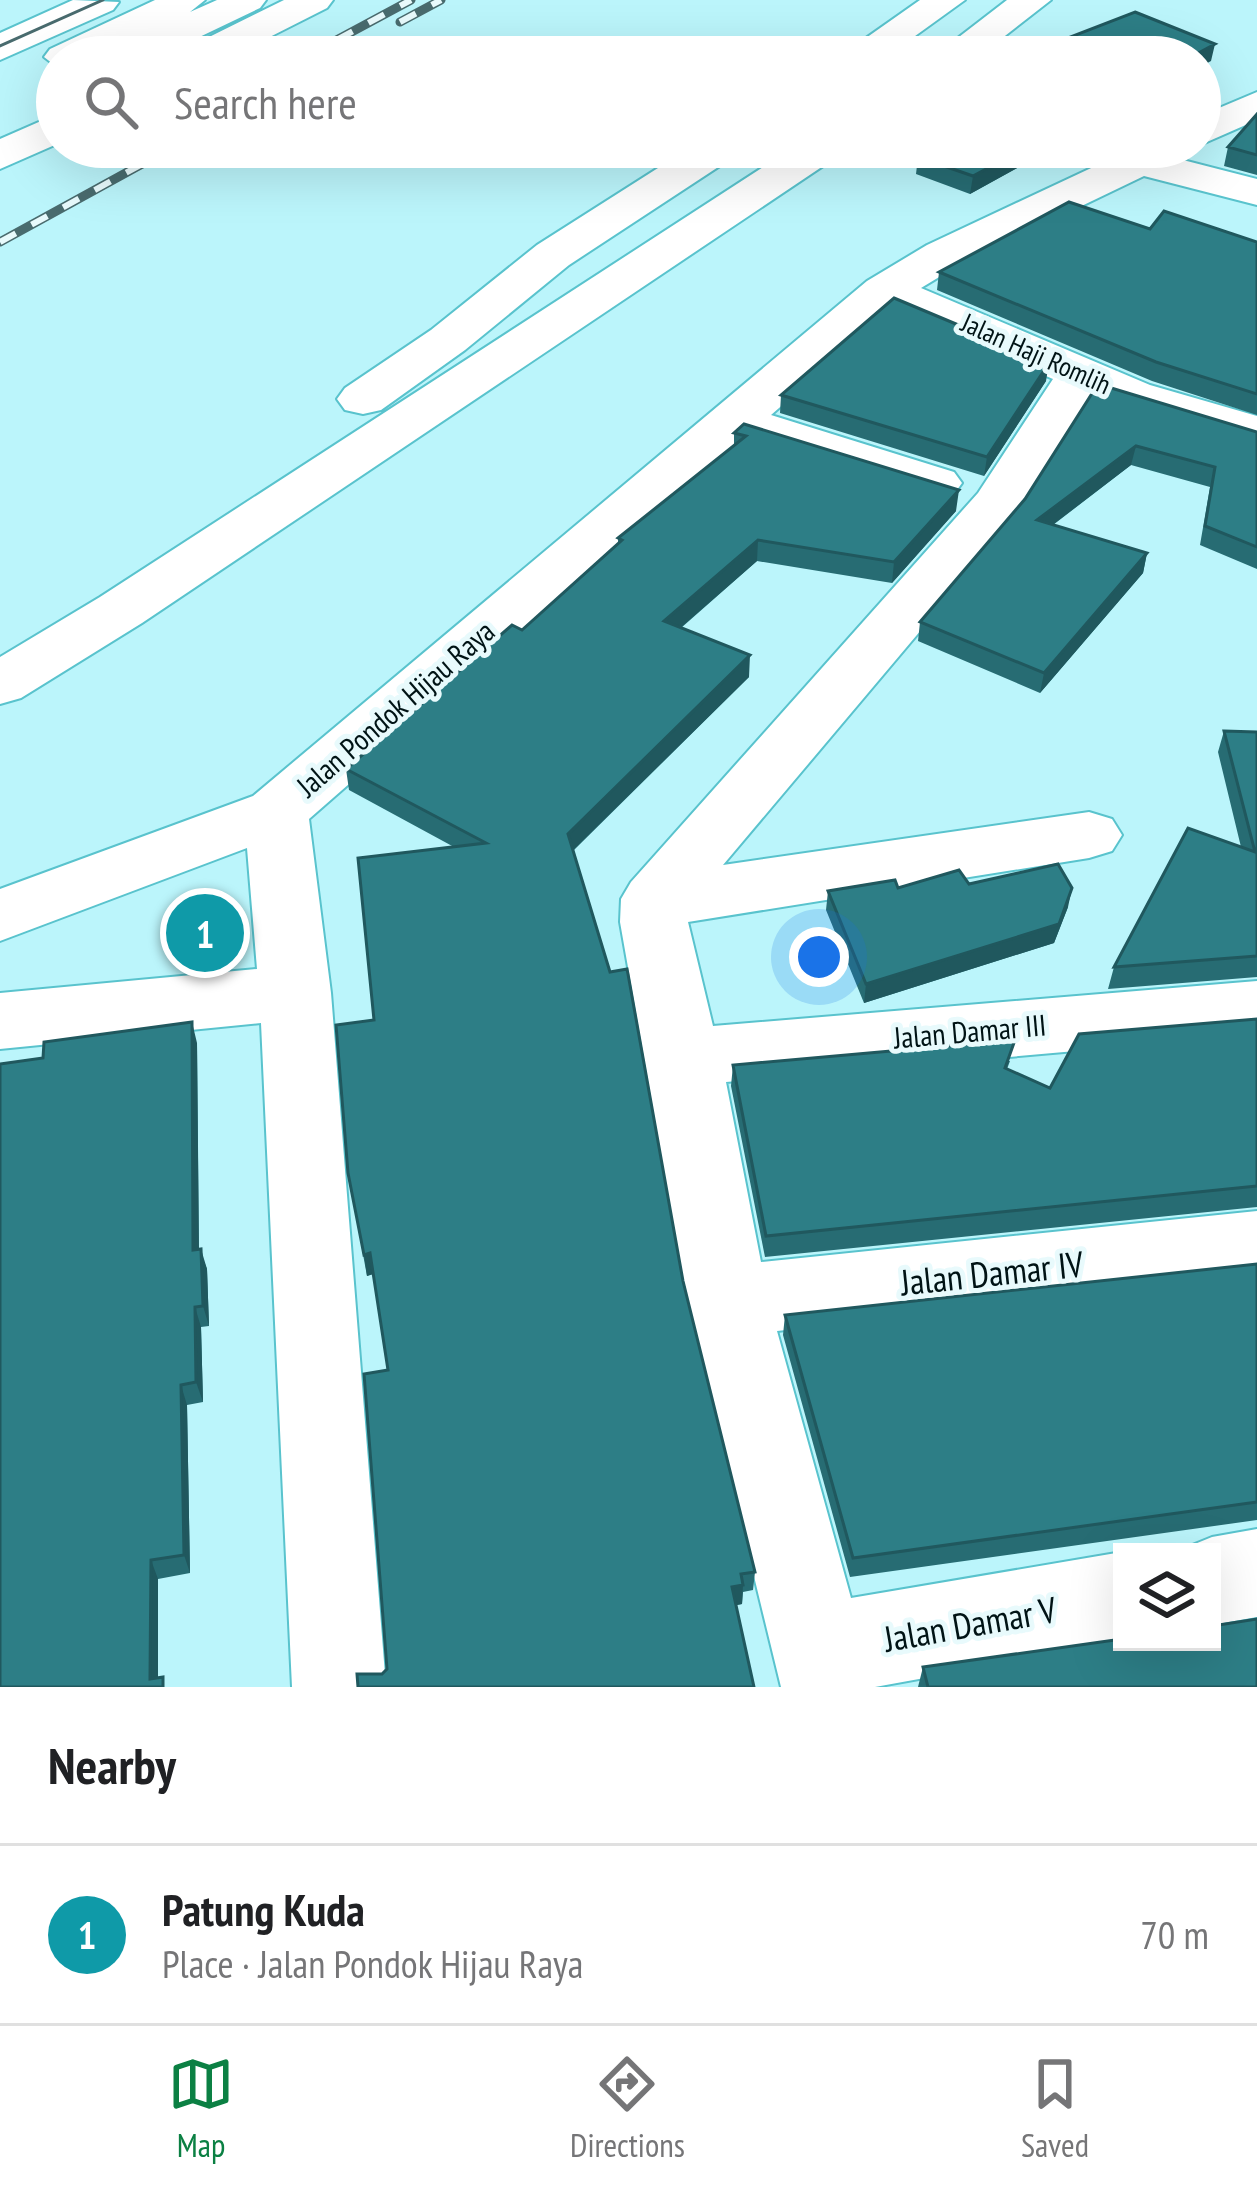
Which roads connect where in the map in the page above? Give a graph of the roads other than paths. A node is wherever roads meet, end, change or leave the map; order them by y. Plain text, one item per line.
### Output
1 (73, 0) edge
2 (105, 0) edge
3 (186, 0) edge
4 (247, 0) edge
5 (314, 0) edge
6 (946, 0) edge
7 (1032, 0) edge
8 (0, 31) edge
9 (108, 36) edge
10 (172, 36) edge
11 (241, 36) edge
12 (891, 36) edge
13 (982, 36) edge
14 (0, 48) edge
15 (36, 70) edge
16 (0, 87) edge
17 (36, 101) edge
18 (1257, 104) edge
19 (0, 118) edge
20 (1221, 122) edge
21 (36, 138) edge
22 (0, 156) edge
23 (688, 168) edge
24 (792, 168) edge
25 (1126, 168) edge
26 (1193, 168) edge
27 (1257, 192) edge
28 (884, 292) junction
29 (1081, 375) junction
30 (733, 420) junction
31 (1257, 432) edge
32 (999, 503) junction
33 (0, 651) edge
34 (0, 684) edge
35 (276, 812) junction
36 (1090, 835) dead end
37 (655, 899) junction
38 (0, 916) edge
39 (295, 993) junction
40 (1257, 1008) edge
41 (0, 1022) edge
42 (684, 1057) junction
43 (1257, 1245) edge
44 (728, 1301) junction
45 (1257, 1573) edge
46 (1221, 1579) edge
47 (1113, 1599) edge
48 (823, 1669) edge
49 (339, 1687) edge

1 - 8 main road
2 - 14 main road
3 - 9 main road
4 - 10 main road
5 - 11 main road
6 - 12 main road
7 - 13 main road
15 - 16 main road
17 - 19 main road
18 - 20 main road
21 - 22 main road
23 - 33 main road
24 - 34 main road
25 - 28 main road, Jalan Pondok Hijau Raya
26 - 27 main road
28 - 29 main road, Jalan Haji Romlih
28 - 30 main road, Jalan Pondok Hijau Raya
29 - 31 main road, Jalan Haji Romlih
29 - 32 main road
30 - 32 main road
30 - 35 main road, Jalan Pondok Hijau Raya
32 - 37 main road
35 - 38 main road
35 - 39 main road, Jalan Pondok Hijau Raya
36 - 37 main road
37 - 42 main road
39 - 41 main road
39 - 49 main road, Jalan Pondok Hijau Raya
40 - 42 main road, Jalan Damar III
42 - 44 main road
43 - 44 main road, Jalan Damar IV
44 - 48 main road
45 - 46 main road
47 - 48 main road, Jalan Damar V

